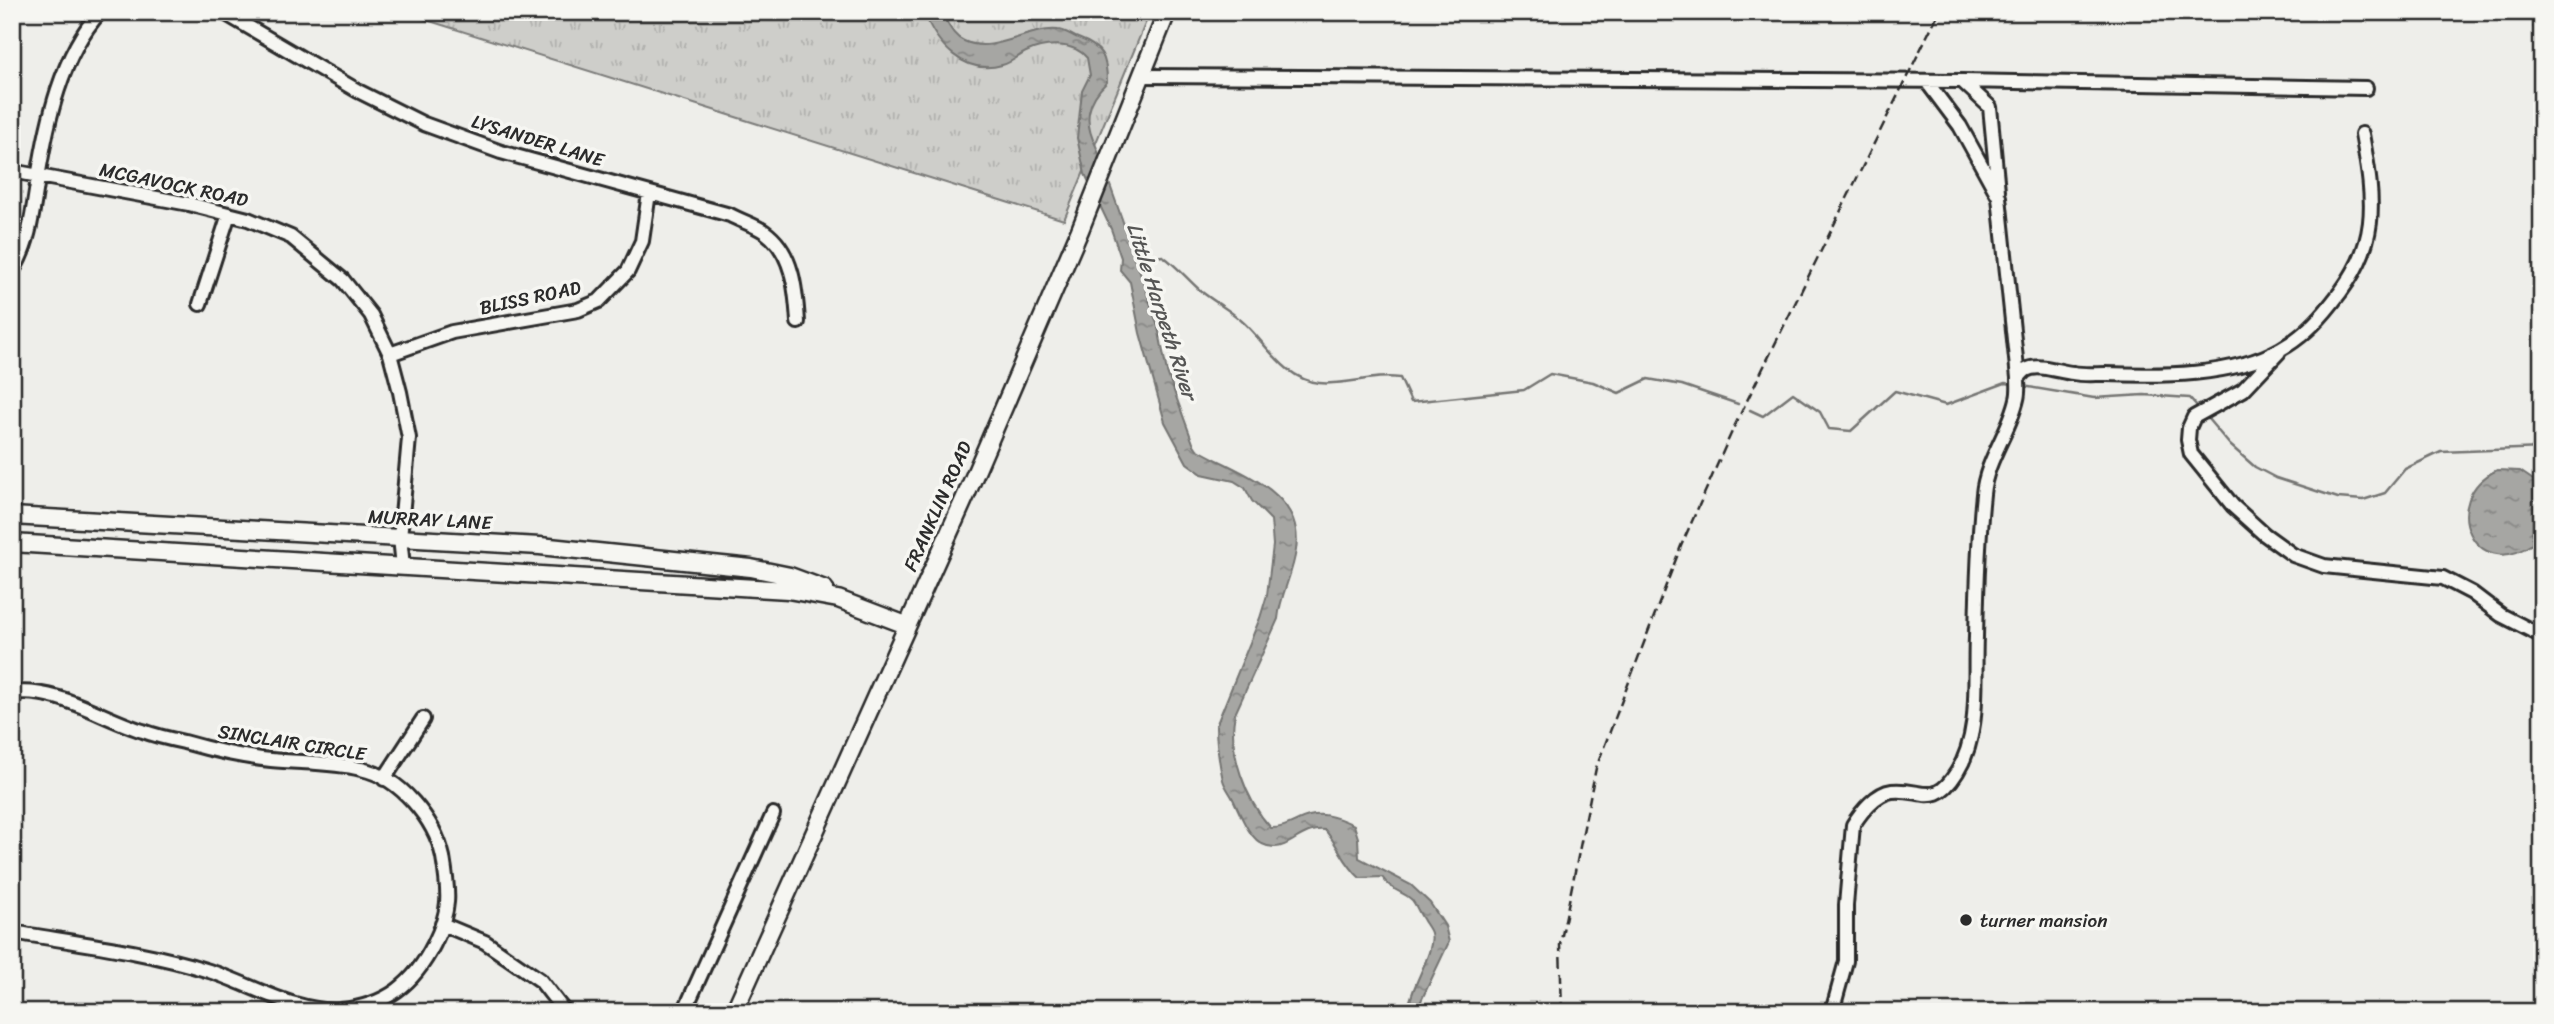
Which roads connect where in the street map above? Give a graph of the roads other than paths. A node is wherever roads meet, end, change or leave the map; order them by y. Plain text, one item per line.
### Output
1 (100, 12) edge
2 (223, 12) edge
3 (1167, 12) edge
4 (1142, 76) junction
5 (1962, 81) junction
6 (1927, 82) junction
7 (2367, 88) dead end
8 (2362, 134) dead end
9 (12, 171) edge
10 (38, 175) junction
11 (649, 193) junction
12 (1999, 197) junction
13 (229, 214) junction
14 (12, 272) edge
15 (200, 304) dead end
16 (798, 322) dead end
17 (2281, 349) junction
18 (390, 354) junction
19 (2018, 377) junction
20 (12, 516) edge
21 (400, 538) junction
22 (12, 543) edge
23 (403, 566) junction
24 (838, 599) junction
25 (906, 625) junction
26 (2542, 636) edge
27 (12, 692) edge
28 (423, 719) dead end
29 (384, 779) junction
30 (774, 814) dead end
31 (442, 925) junction
32 (12, 932) edge
33 (374, 1008) edge
34 (565, 1012) edge
35 (684, 1012) edge
36 (734, 1012) edge
37 (1832, 1012) edge

1 - 10 street
2 - 11 street, LYSANDER LANE
3 - 4 main road, FRANKLIN ROAD
4 - 6 street
4 - 25 main road, FRANKLIN ROAD
5 - 6 street
5 - 7 street
5 - 12 street
6 - 12 street
8 - 17 street
9 - 10 street, MCGAVOCK ROAD
10 - 13 street, MCGAVOCK ROAD
10 - 14 street
11 - 16 street, LYSANDER LANE
11 - 18 street, BLISS ROAD
12 - 19 street
13 - 15 street
13 - 18 street, MCGAVOCK ROAD
17 - 19 street
17 - 26 street
18 - 21 street, MCGAVOCK ROAD
19 - 37 street
20 - 21 main road, MURRAY LANE
21 - 23 street, MCGAVOCK ROAD
21 - 24 main road, MURRAY LANE
22 - 23 main road, MURRAY LANE
23 - 24 main road, MURRAY LANE
24 - 25 main road, MURRAY LANE
25 - 36 main road, FRANKLIN ROAD
27 - 29 street, SINCLAIR CIRCLE
28 - 29 street
29 - 31 street, SINCLAIR CIRCLE
30 - 35 street
31 - 33 street, SINCLAIR CIRCLE
31 - 34 street
32 - 33 street, SINCLAIR CIRCLE

